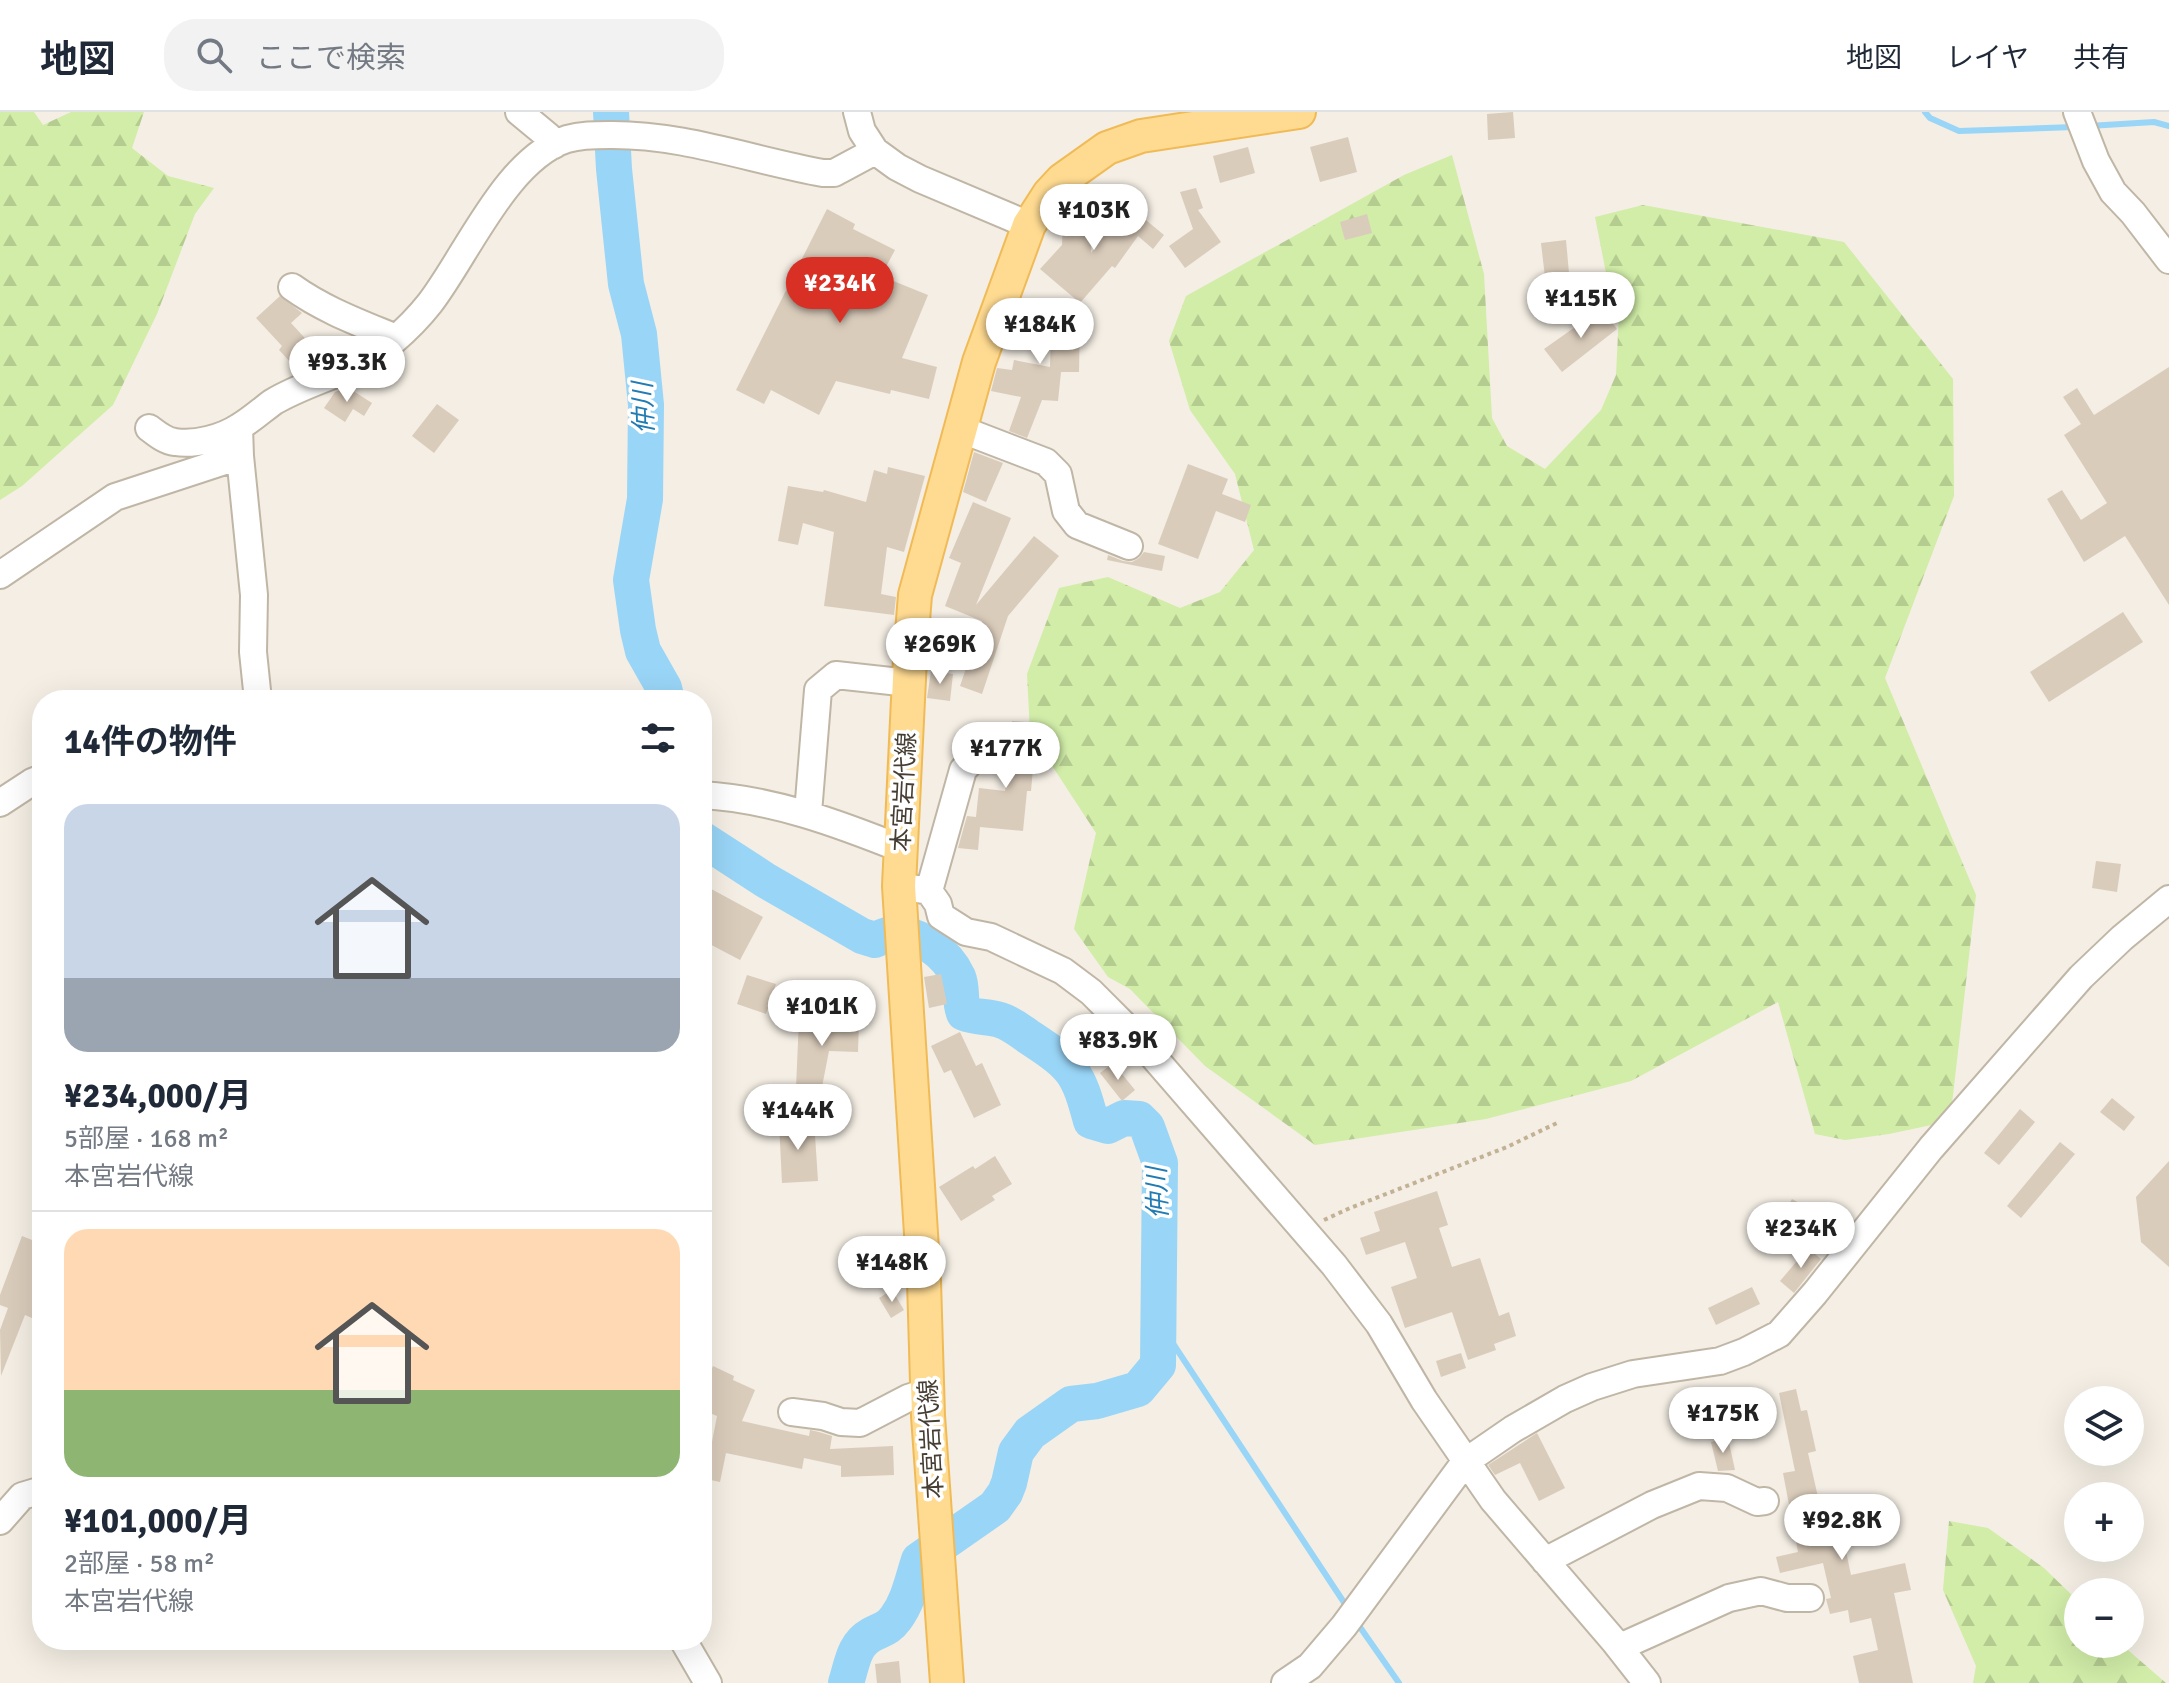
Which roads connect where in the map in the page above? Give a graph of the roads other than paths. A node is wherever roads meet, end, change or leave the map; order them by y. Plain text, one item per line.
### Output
1 (519, 112) edge
2 (857, 112) edge
3 (1299, 112) edge
4 (2077, 112) edge
5 (554, 145) junction
6 (875, 151) junction
7 (1029, 225) junction
8 (2169, 260) edge
9 (292, 287) dead end
10 (396, 338) junction
11 (149, 428) dead end
12 (239, 428) junction
13 (960, 429) junction
14 (240, 456) junction
15 (1129, 546) dead end
16 (0, 575) edge
17 (909, 683) junction
18 (257, 690) edge
19 (991, 755) dead end
20 (32, 782) edge
21 (712, 796) edge
22 (0, 803) edge
23 (808, 813) junction
24 (902, 849) junction
25 (914, 888) junction
26 (2169, 899) edge
27 (927, 1392) junction
28 (792, 1412) dead end
29 (1465, 1462) junction
30 (32, 1493) edge
31 (1765, 1501) dead end
32 (0, 1521) edge
33 (1545, 1561) junction
34 (1810, 1598) dead end
35 (1620, 1647) junction
36 (689, 1650) edge
37 (708, 1683) edge
38 (947, 1683) edge
39 (1285, 1683) edge
40 (1647, 1683) edge

1 - 5 street
2 - 6 street
3 - 7 main road, 本宮岩代線
4 - 8 street
5 - 6 street
5 - 10 street
6 - 7 street
7 - 13 main road, 本宮岩代線
9 - 10 street
10 - 12 street
11 - 12 street
12 - 14 street
13 - 15 street
13 - 17 main road, 本宮岩代線
14 - 16 street
14 - 18 street
17 - 23 street
17 - 24 main road, 本宮岩代線
19 - 25 street
20 - 22 street
21 - 23 street
23 - 24 street
24 - 25 main road, 本宮岩代線
25 - 27 main road, 本宮岩代線
25 - 29 street
26 - 29 street
27 - 28 street
27 - 38 main road, 本宮岩代線
29 - 33 street
29 - 39 street
30 - 32 street
31 - 33 street
33 - 35 street
34 - 35 street
35 - 40 street
36 - 37 street

